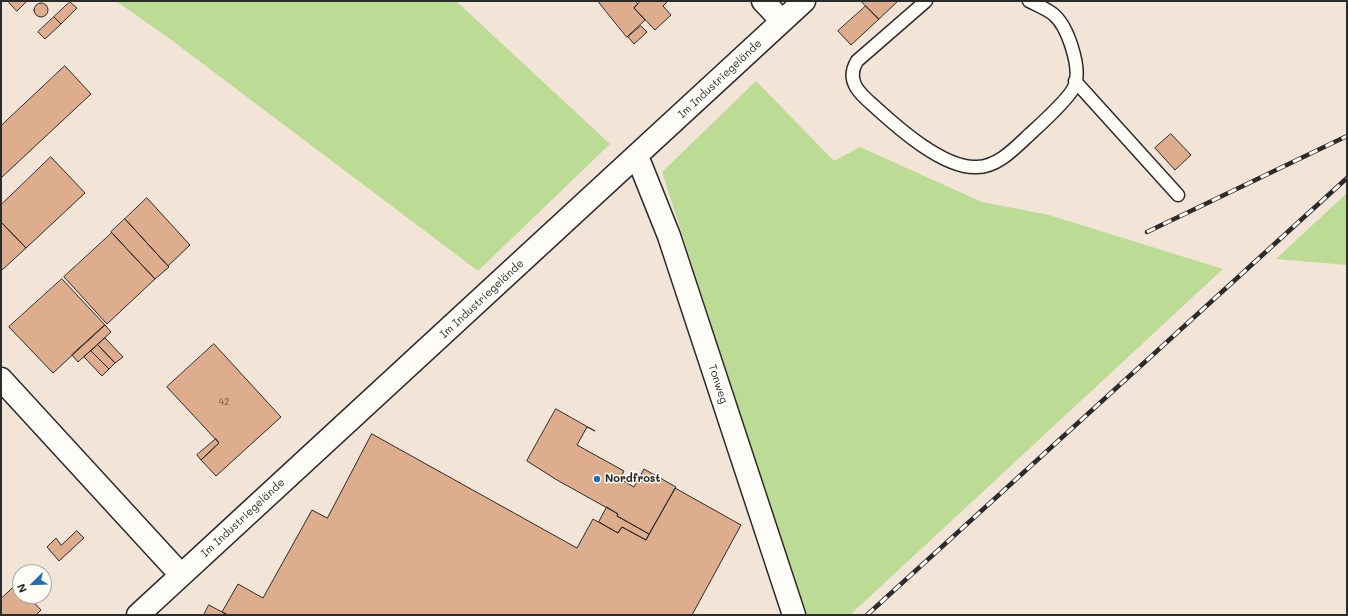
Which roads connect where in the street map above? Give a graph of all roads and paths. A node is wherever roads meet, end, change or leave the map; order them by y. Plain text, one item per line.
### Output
1 (764, 1) edge
2 (804, 1) edge
3 (926, 1) edge
4 (1029, 1) edge
5 (782, 21) junction
6 (1075, 80) junction
7 (637, 156) junction
8 (1178, 195) dead end
9 (1, 379) edge
10 (181, 575) junction
11 (138, 615) edge
12 (794, 615) edge

1 - 5 street
2 - 5 street, Im Industriegelände
3 - 6 lane
4 - 6 lane
5 - 7 street, Im Industriegelände
6 - 8 lane
7 - 10 street, Im Industriegelände
7 - 12 street, Tonweg
9 - 10 street
10 - 11 street, Im Industriegelände

